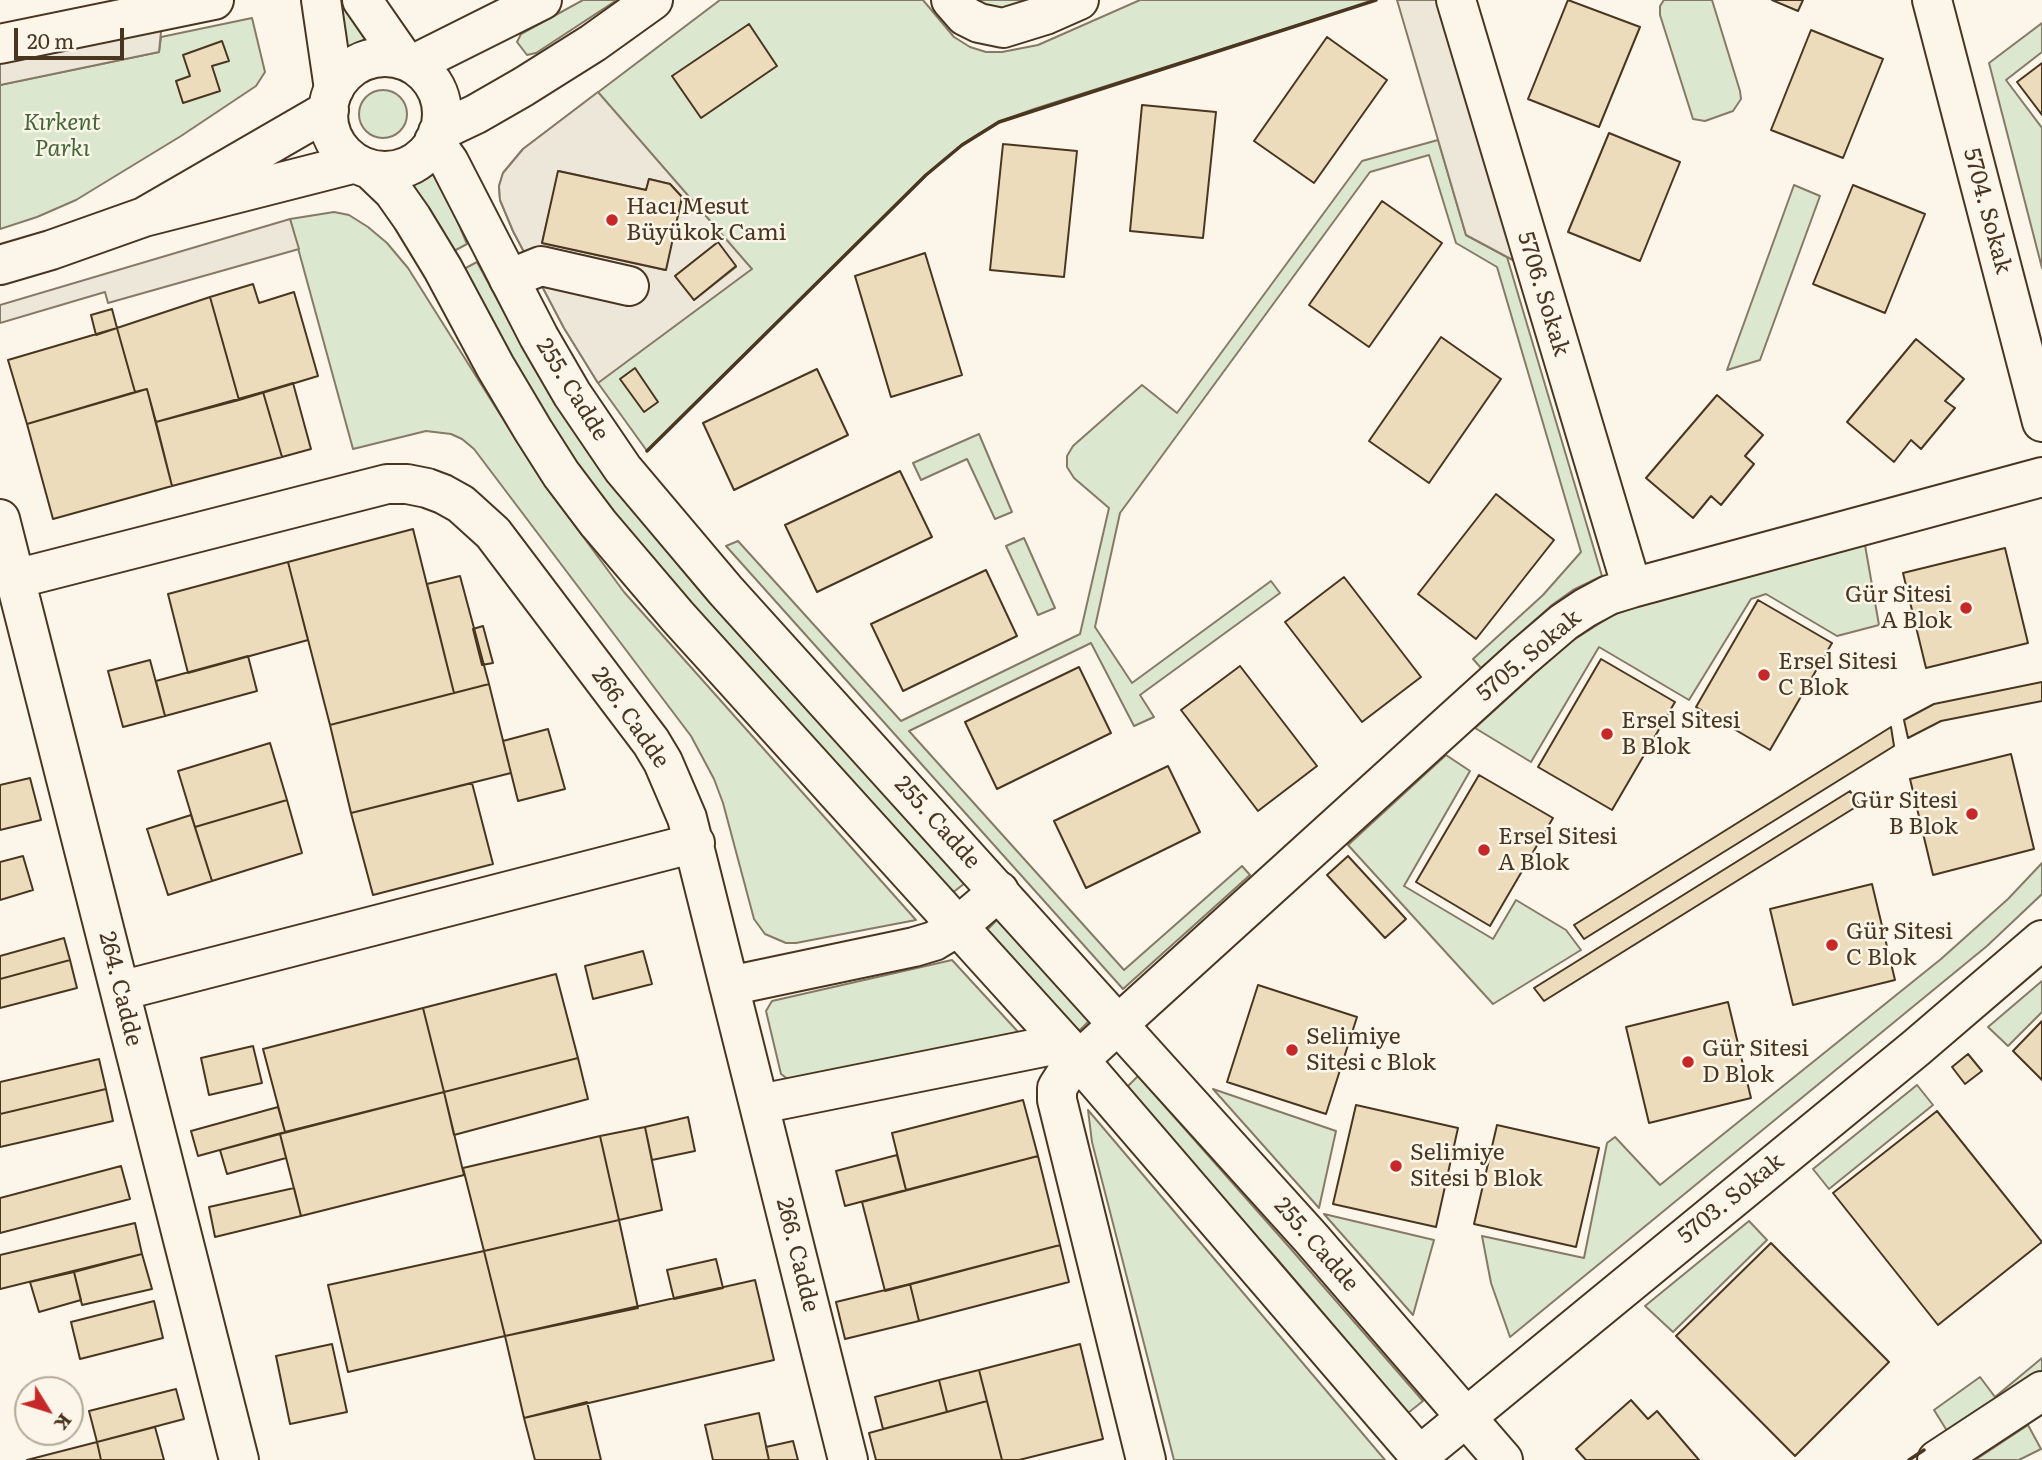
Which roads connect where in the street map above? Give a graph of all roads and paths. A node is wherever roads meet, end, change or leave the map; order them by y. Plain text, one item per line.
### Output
1 (214, 0) edge
2 (321, 0) edge
3 (362, 0) edge
4 (542, 0) edge
5 (653, 0) edge
6 (951, 0) edge
7 (1079, 0) edge
8 (1456, 0) edge
9 (1932, 0) edge
10 (0, 44) edge
11 (408, 62) junction
12 (331, 99) junction
13 (436, 137) junction
14 (363, 166) junction
15 (144, 217) junction
16 (0, 265) edge
17 (509, 279) junction
18 (629, 286) dead end
19 (2042, 422) edge
20 (2042, 477) edge
21 (0, 519) edge
22 (15, 579) junction
23 (1632, 588) junction
24 (695, 843) junction
25 (999, 891) junction
26 (957, 927) junction
27 (2042, 940) edge
28 (729, 986) junction
29 (120, 991) junction
30 (1119, 1024) junction
31 (1071, 1052) junction
32 (760, 1104) junction
33 (2042, 1391) edge
34 (1466, 1417) junction
35 (1421, 1458) edge
36 (239, 1460) edge
37 (848, 1460) edge
38 (1146, 1460) edge
39 (1503, 1460) edge
40 (1937, 1460) edge

1 - 10 street
2 - 12 street
3 - 11 street
4 - 11 street
5 - 13 street
6 - 7 street
8 - 23 street, 5706. Sokak
9 - 19 street, 5704. Sokak
11 - 12 street
11 - 13 street
12 - 14 street
12 - 15 street
13 - 14 street
13 - 17 street, 255. Cadde
14 - 15 street
14 - 26 street
15 - 16 street
17 - 18 street
17 - 25 street, 255. Cadde
20 - 23 street, 5705. Sokak
21 - 22 street, 264. Cadde
22 - 24 street, 266. Cadde
22 - 29 street, 264. Cadde
23 - 30 street, 5705. Sokak
24 - 28 street, 266. Cadde
24 - 29 street
25 - 26 street
25 - 30 street, 255. Cadde
26 - 28 street
26 - 31 street
27 - 34 street, 5703. Sokak
28 - 32 street, 266. Cadde
29 - 36 street, 264. Cadde
30 - 31 street, 5705. Sokak
30 - 34 street, 255. Cadde
31 - 32 street
31 - 35 street
31 - 38 street, 5705. Sokak
32 - 37 street, 266. Cadde
33 - 40 street
34 - 35 street, 5703. Sokak
34 - 39 street, 255. Cadde

